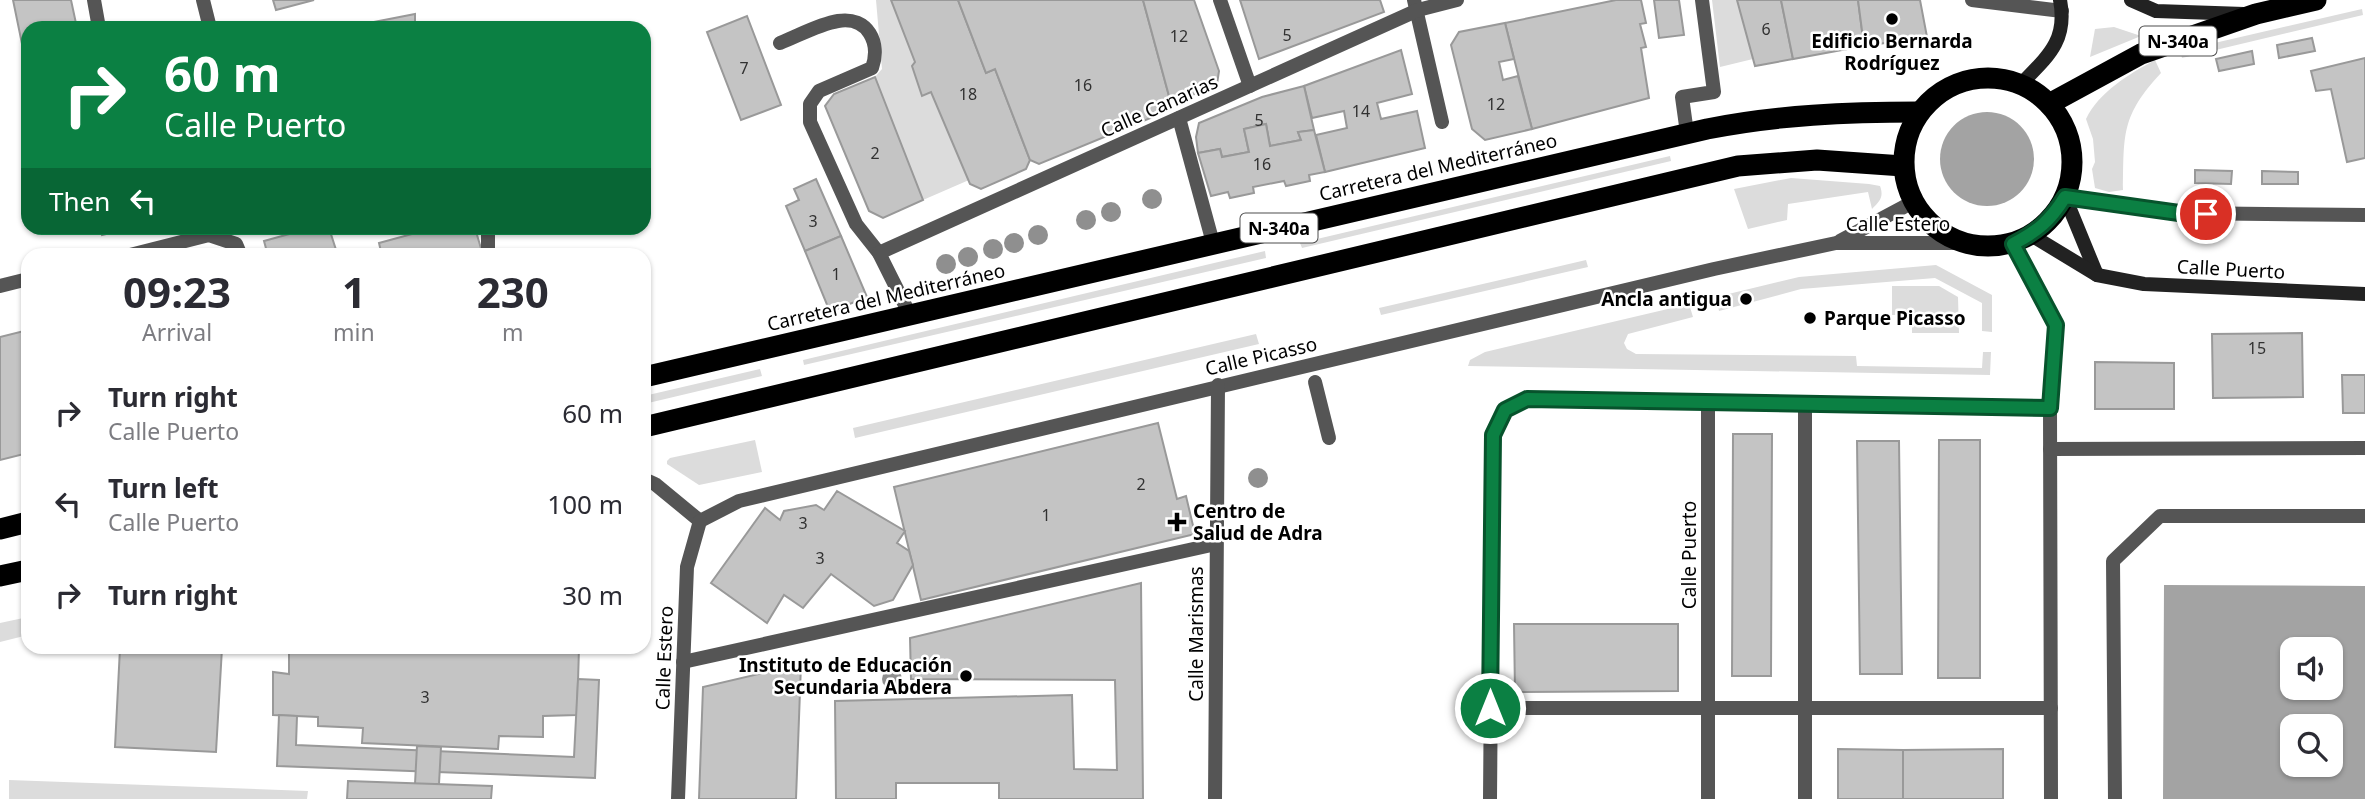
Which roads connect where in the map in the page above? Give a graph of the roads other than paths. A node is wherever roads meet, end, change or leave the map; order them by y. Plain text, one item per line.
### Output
1 (94, 0) edge
2 (203, 0) edge
3 (1220, 0) edge
4 (1457, 0) edge
5 (1702, 0) edge
6 (1972, 0) edge
7 (2131, 0) edge
8 (2316, 0) edge
9 (1416, 5) edge
10 (2061, 5) edge
11 (2256, 14) junction
12 (98, 21) edge
13 (208, 21) edge
14 (780, 43) dead end
15 (2021, 84) junction
16 (1250, 86) junction
17 (2049, 103) junction
18 (1919, 112) junction
19 (1179, 118) junction
20 (1443, 122) dead end
21 (1687, 133) junction
22 (1903, 166) junction
23 (2065, 197) junction
24 (1913, 202) junction
25 (2365, 215) edge
26 (209, 235) edge
27 (209, 235) edge
28 (2022, 240) junction
29 (1213, 243) junction
30 (1836, 243) junction
31 (1963, 243) junction
32 (158, 248) edge
33 (235, 248) edge
34 (879, 253) junction
35 (2097, 275) junction
36 (21, 281) edge
37 (0, 286) edge
38 (2365, 294) edge
39 (910, 315) junction
40 (651, 375) edge
41 (1315, 382) dead end
42 (1218, 386) junction
43 (1708, 402) junction
44 (1805, 404) junction
45 (2050, 408) junction
46 (651, 424) edge
47 (1329, 438) dead end
48 (2365, 448) edge
49 (2050, 449) junction
50 (651, 482) edge
51 (2365, 516) edge
52 (700, 521) junction
53 (21, 524) edge
54 (0, 529) edge
55 (1216, 544) junction
56 (21, 571) edge
57 (0, 576) edge
58 (683, 662) junction
59 (1490, 708) junction
60 (1708, 708) junction
61 (2050, 708) junction
62 (1805, 709) junction
63 (678, 799) edge
64 (1215, 799) edge
65 (1490, 799) edge
66 (1708, 799) edge
67 (1805, 799) edge
68 (2051, 799) edge
69 (2115, 799) edge

1 - 12 street
2 - 13 street
3 - 16 street
4 - 9 street, Calle Canarias
5 - 21 street
6 - 10 street
7 - 11 street
8 - 11 highway, N-340a
9 - 16 street, Calle Canarias
9 - 20 street
10 - 15 street
11 - 17 highway, N-340a
14 - 34 street
15 - 17 highway
15 - 18 highway
16 - 19 street, Calle Canarias
17 - 23 highway
18 - 21 highway, Carretera del Mediterráneo / N-340a
18 - 22 highway
19 - 29 street
19 - 34 street, Calle Canarias
21 - 29 highway, Carretera del Mediterráneo / N-340a
22 - 24 highway
22 - 46 highway, N-340a
23 - 25 street
23 - 28 highway
23 - 35 street
24 - 30 street, Calle Estero
24 - 31 highway
26 - 32 street
27 - 33 street
28 - 31 highway
28 - 35 street, Calle Puerto
28 - 45 street
29 - 39 highway, Carretera del Mediterráneo / N-340a
30 - 31 street, Calle Estero
30 - 42 street, Calle Picasso
34 - 39 street
35 - 38 street, Calle Puerto
36 - 37 street
39 - 40 highway, Carretera del Mediterráneo / N-340a
41 - 47 street
42 - 52 street, Calle Picasso
42 - 55 street, Calle Marismas
43 - 44 street
43 - 59 street
43 - 60 street, Calle Puerto
44 - 45 street
44 - 62 street
45 - 49 street
48 - 49 street
49 - 61 street
50 - 52 street
51 - 69 street
52 - 58 street, Calle Estero
53 - 54 highway
55 - 58 street
55 - 64 street, Calle Marismas
56 - 57 highway
58 - 63 street, Calle Estero
59 - 60 street
59 - 65 street
60 - 62 street
60 - 66 street, Calle Puerto
61 - 62 street
61 - 68 street
62 - 67 street

